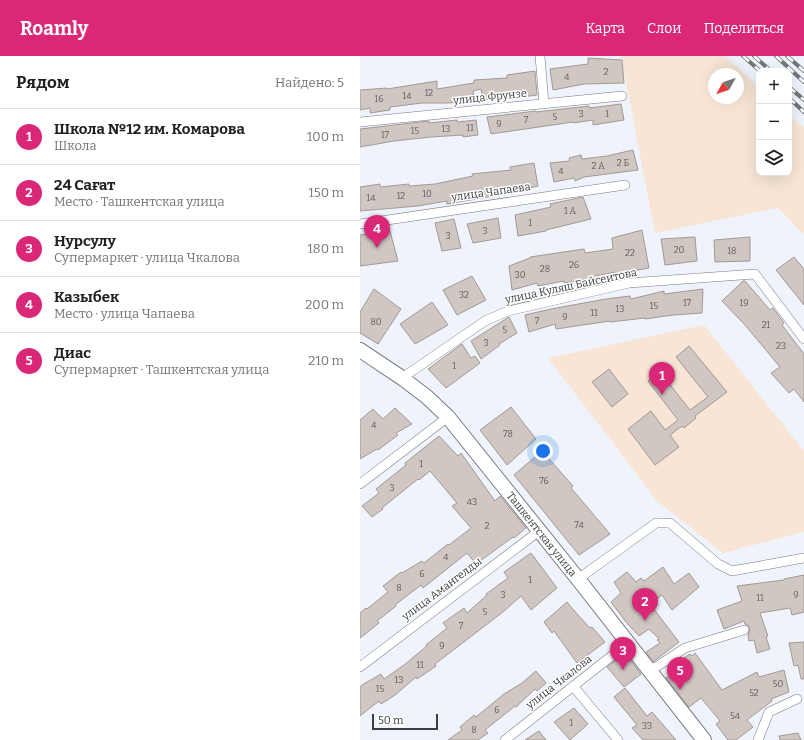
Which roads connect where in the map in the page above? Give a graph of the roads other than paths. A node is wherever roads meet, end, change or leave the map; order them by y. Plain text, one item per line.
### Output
1 (540, 56) edge
2 (622, 96) dead end
3 (544, 104) junction
4 (360, 122) edge
5 (625, 185) dead end
6 (360, 224) edge
7 (804, 339) edge
8 (360, 350) edge
9 (402, 378) junction
10 (448, 417) junction
11 (360, 484) edge
12 (539, 531) junction
13 (804, 558) edge
14 (578, 578) junction
15 (744, 630) dead end
16 (628, 643) junction
17 (360, 667) edge
18 (650, 671) junction
19 (574, 686) junction
20 (797, 699) dead end
21 (505, 740) edge
22 (618, 740) edge
23 (704, 740) edge
24 (758, 740) edge

1 - 3 street
2 - 3 street, улица Фрунзе
3 - 4 street, улица Фрунзе
5 - 6 street, улица Чапаева
7 - 9 street, улица Куляш Байсеитова
8 - 9 main road, Ташкентская улица
9 - 10 main road, Ташкентская улица
10 - 11 street
10 - 12 main road, Ташкентская улица
12 - 14 main road, Ташкентская улица
12 - 17 street, улица Амангелды
13 - 14 street
14 - 16 main road, Ташкентская улица
15 - 18 street
16 - 18 main road, Ташкентская улица
16 - 19 street, улица Чкалова
18 - 23 main road, Ташкентская улица
19 - 21 street, улица Чкалова
19 - 22 street
20 - 24 street

